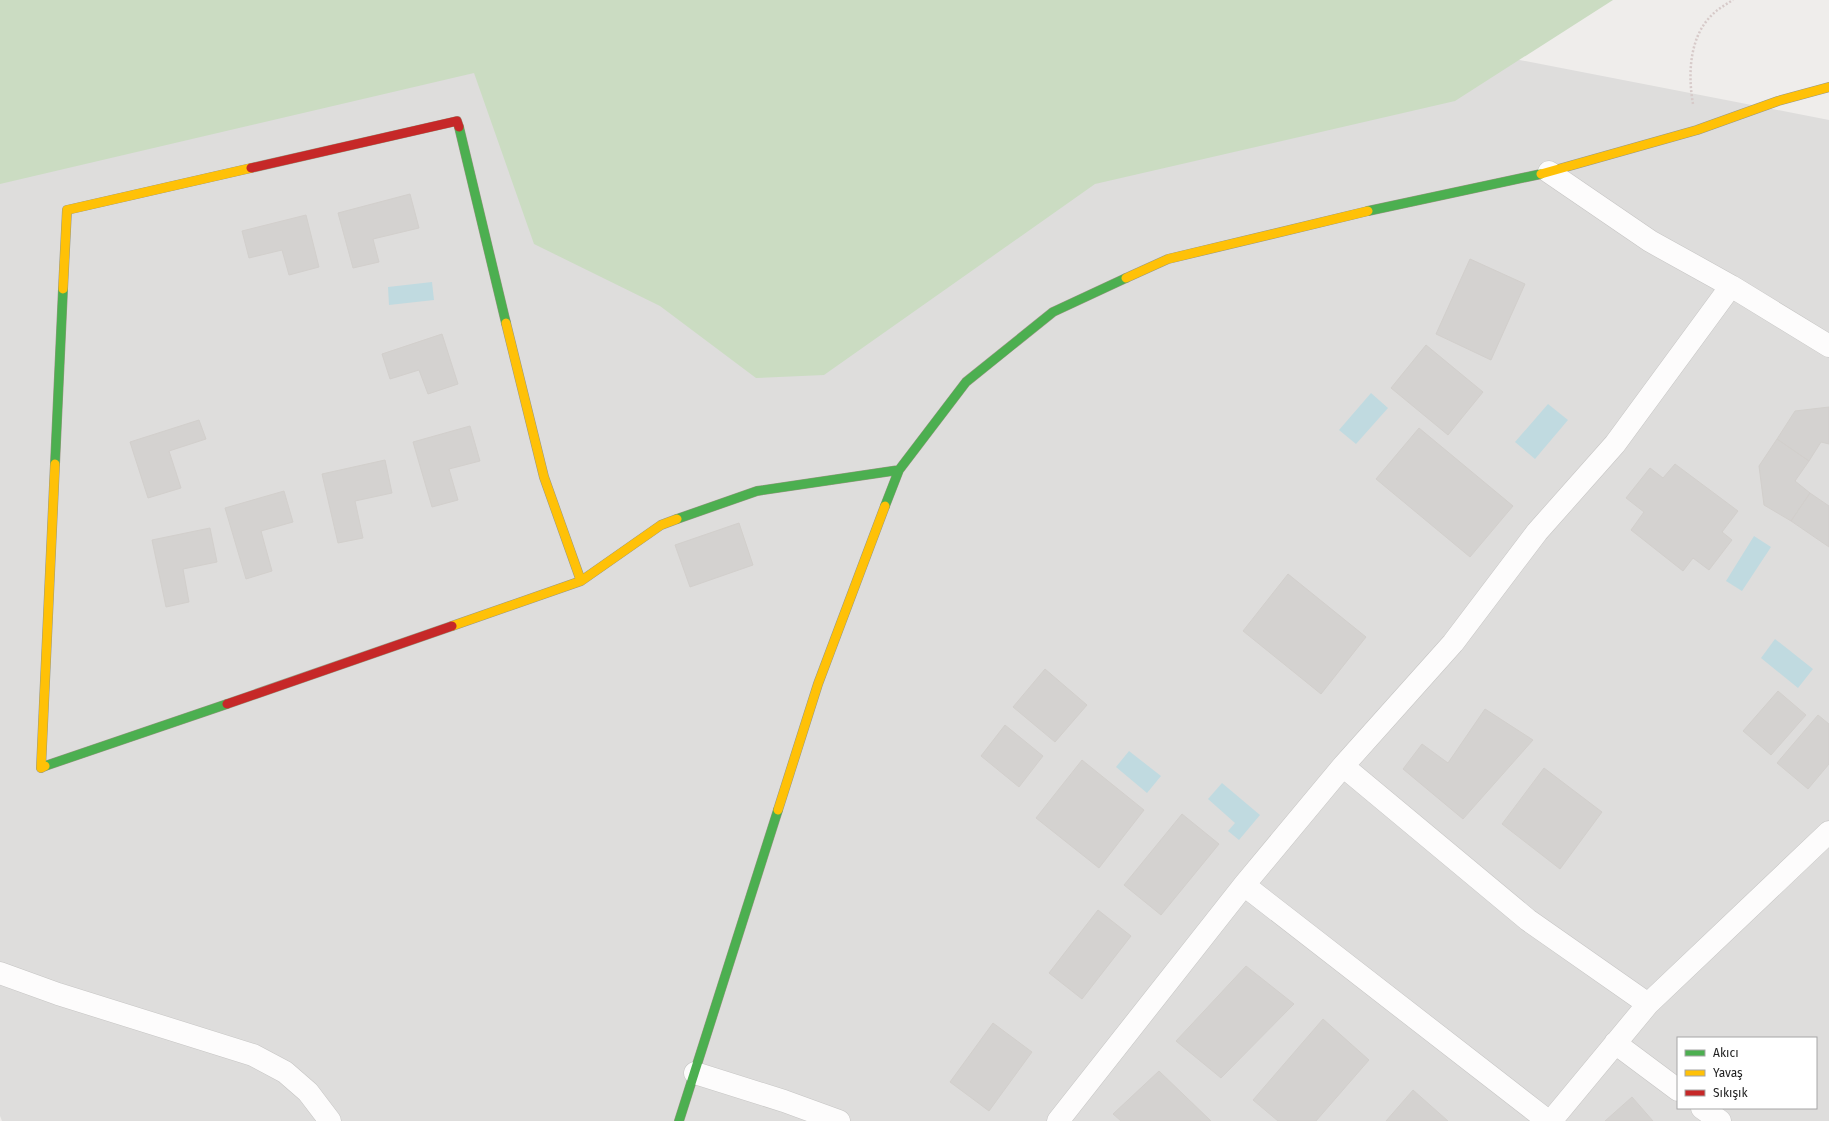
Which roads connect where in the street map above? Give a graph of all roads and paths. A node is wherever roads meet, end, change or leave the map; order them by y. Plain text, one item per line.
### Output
1 (1733, 0) edge
2 (1829, 87) edge
3 (1697, 130) junction
4 (1550, 172) junction
5 (1731, 286) junction
6 (1829, 346) edge
7 (899, 470) junction
8 (581, 581) junction
9 (1342, 766) junction
10 (1829, 832) edge
11 (1244, 885) junction
12 (0, 973) edge
13 (1648, 1004) junction
14 (1615, 1043) junction
15 (695, 1073) junction
16 (1677, 1089) edge
17 (1703, 1109) edge
18 (330, 1121) edge
19 (679, 1121) edge
20 (839, 1121) edge
21 (1058, 1121) edge
22 (1550, 1121) edge
23 (1720, 1121) edge

1 - 3 path
2 - 3 street
3 - 4 street
4 - 5 street
4 - 7 street
5 - 6 street
5 - 9 street
7 - 8 street
7 - 15 street
8 - 8 street
9 - 11 street
9 - 13 street
10 - 13 street
11 - 21 street
11 - 22 street
12 - 18 street
13 - 14 street
14 - 16 street
14 - 22 street
15 - 19 street
15 - 20 street
17 - 23 street

